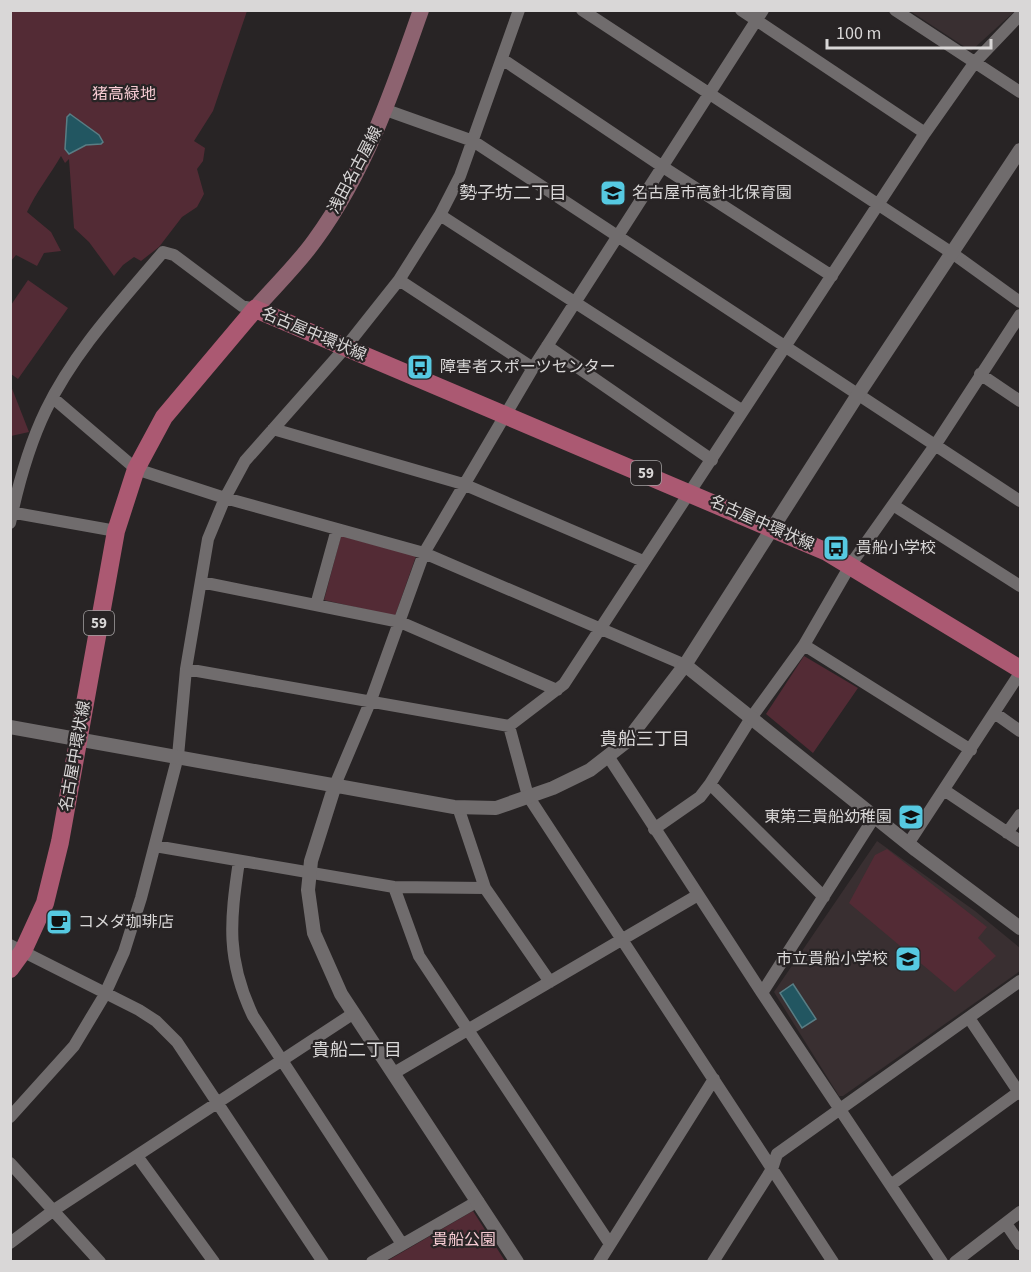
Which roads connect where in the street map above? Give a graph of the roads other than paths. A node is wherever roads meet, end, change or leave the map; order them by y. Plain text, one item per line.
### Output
1 (421, 10) edge
2 (519, 10) edge
3 (582, 10) edge
4 (741, 10) edge
5 (896, 10) edge
6 (1020, 15) edge
7 (760, 16) edge
8 (502, 59) junction
9 (975, 62) junction
10 (1020, 92) edge
11 (710, 93) junction
12 (386, 110) junction
13 (925, 133) junction
14 (473, 141) junction
15 (1020, 150) edge
16 (663, 167) junction
17 (879, 205) junction
18 (440, 215) junction
19 (619, 235) junction
20 (952, 253) junction
21 (832, 276) junction
22 (399, 280) junction
23 (576, 302) junction
24 (1020, 302) edge
25 (255, 309) junction
26 (1020, 315) edge
27 (785, 345) junction
28 (547, 346) junction
29 (345, 348) junction
30 (533, 368) junction
31 (980, 374) junction
32 (859, 393) junction
33 (53, 398) junction
34 (1020, 401) edge
35 (743, 411) junction
36 (504, 414) junction
37 (273, 429) junction
38 (936, 444) junction
39 (712, 460) junction
40 (136, 469) junction
41 (463, 484) junction
42 (692, 492) junction
43 (225, 498) junction
44 (1020, 501) edge
45 (893, 505) junction
46 (11, 516) edge
47 (774, 528) junction
48 (337, 529) junction
49 (116, 531) junction
50 (424, 553) junction
51 (643, 561) junction
52 (851, 564) junction
53 (201, 582) junction
54 (1020, 586) edge
55 (316, 605) junction
56 (400, 621) junction
57 (599, 628) junction
58 (804, 645) junction
59 (685, 665) junction
60 (186, 669) junction
61 (1020, 669) edge
62 (1020, 673) edge
63 (557, 690) junction
64 (371, 700) junction
65 (996, 714) junction
66 (752, 718) junction
67 (509, 726) junction
68 (10, 727) edge
69 (1020, 731) edge
70 (77, 738) junction
71 (971, 750) junction
72 (178, 756) junction
73 (608, 756) junction
74 (710, 784) junction
75 (335, 785) junction
76 (944, 790) junction
77 (528, 796) junction
78 (458, 807) junction
79 (1020, 815) edge
80 (874, 816) junction
81 (654, 828) junction
82 (1007, 833) junction
83 (1020, 842) edge
84 (908, 844) junction
85 (154, 846) junction
86 (239, 861) junction
87 (310, 872) junction
88 (394, 887) junction
89 (485, 888) junction
90 (698, 895) junction
91 (824, 897) junction
92 (1020, 928) edge
93 (624, 940) junction
94 (17, 948) edge
95 (10, 969) edge
96 (1020, 981) edge
97 (550, 982) junction
98 (762, 993) junction
99 (105, 994) junction
100 (354, 1013) junction
101 (969, 1018) junction
102 (468, 1029) junction
103 (282, 1062) junction
104 (394, 1073) junction
105 (714, 1079) junction
106 (1020, 1093) edge
107 (217, 1103) junction
108 (840, 1111) junction
109 (10, 1117) edge
110 (137, 1156) junction
111 (10, 1163) edge
112 (772, 1169) junction
113 (892, 1184) junction
114 (478, 1201) junction
115 (54, 1210) junction
116 (1020, 1212) edge
117 (1007, 1225) junction
118 (10, 1243) edge
119 (402, 1244) junction
120 (610, 1244) junction
121 (1020, 1244) edge
122 (715, 1261) edge
123 (100, 1262) edge
124 (214, 1262) edge
125 (322, 1262) edge
126 (372, 1262) edge
127 (517, 1262) edge
128 (599, 1262) edge
129 (833, 1262) edge
130 (942, 1262) edge
131 (955, 1262) edge

1 - 12 main road, 浅田名古屋線
2 - 8 street
3 - 11 street
4 - 7 street
5 - 9 street
6 - 9 street
7 - 11 street
7 - 13 street
8 - 14 street
8 - 16 street
9 - 10 street
9 - 13 street
11 - 16 street
11 - 17 street
12 - 14 street
12 - 25 main road, 浅田名古屋線
13 - 17 street
14 - 18 street
14 - 19 street
15 - 20 street
16 - 19 street
16 - 21 street
17 - 20 street
17 - 21 street
18 - 22 street
18 - 23 street
19 - 23 street
19 - 27 street
20 - 24 street
20 - 32 street
21 - 27 street
22 - 29 street
22 - 30 street
23 - 28 street
23 - 35 street
25 - 29 main road, 名古屋中環状線 / 59
25 - 33 street
25 - 40 main road, 名古屋中環状線 / 59
26 - 31 street
27 - 32 street
27 - 35 street
28 - 30 street
28 - 39 street
29 - 36 main road, 名古屋中環状線 / 59
29 - 37 street
30 - 36 street
31 - 34 street
31 - 38 street
32 - 38 street
32 - 47 street
33 - 40 street
33 - 46 street
35 - 39 street
36 - 41 street
36 - 42 main road, 名古屋中環状線 / 59
37 - 41 street
37 - 43 street
38 - 44 street
38 - 45 street
39 - 42 street
40 - 43 street
40 - 49 main road, 名古屋中環状線 / 59
41 - 50 street
41 - 51 street
42 - 47 main road, 名古屋中環状線 / 59
42 - 51 street
43 - 48 street
43 - 53 street
45 - 52 street
45 - 54 street
46 - 49 street
47 - 52 main road, 名古屋中環状線 / 59
47 - 59 street
48 - 50 street
48 - 55 street
49 - 70 main road, 名古屋中環状線 / 59
50 - 56 street
50 - 57 street
51 - 57 street
52 - 58 street
52 - 61 main road, 名古屋中環状線 / 59
53 - 55 street
53 - 60 street
55 - 56 street
56 - 63 street
56 - 64 street
57 - 59 street
57 - 63 street
58 - 66 street
58 - 71 street
59 - 66 street
59 - 73 street
60 - 64 street
60 - 72 street
62 - 65 street
63 - 67 street
64 - 67 street
64 - 75 street
65 - 69 street
65 - 71 street
66 - 74 street
66 - 80 street
67 - 77 street
68 - 70 street
70 - 72 street
70 - 94 main road, 名古屋中環状線 / 59
71 - 76 street
72 - 75 street
72 - 85 street
73 - 77 street
73 - 81 street
74 - 81 street
74 - 91 street
75 - 78 street
75 - 87 street
76 - 82 street
76 - 84 street
77 - 78 street
77 - 93 street
78 - 89 street
79 - 82 street
80 - 84 street
80 - 91 street
81 - 90 street
82 - 83 street
84 - 92 street
85 - 86 street
85 - 99 street
86 - 87 street
86 - 103 street
87 - 88 street
87 - 100 street
88 - 89 street
88 - 102 street
89 - 97 street
90 - 93 street
90 - 98 street
91 - 98 street
93 - 97 street
93 - 105 street
94 - 95 main road, 名古屋中環状線 / 59
94 - 99 street
96 - 101 street
97 - 102 street
98 - 108 street
99 - 107 street
99 - 109 street
100 - 103 street
100 - 104 street
101 - 106 street
101 - 108 street
102 - 104 street
102 - 120 street
103 - 107 street
103 - 119 street
104 - 114 street
105 - 112 street
105 - 120 street
106 - 113 street
107 - 110 street
107 - 125 street
108 - 112 street
108 - 113 street
110 - 115 street
110 - 124 street
111 - 115 street
112 - 122 street
112 - 129 street
113 - 130 street
114 - 119 street
114 - 127 street
115 - 118 street
115 - 123 street
116 - 117 street
117 - 121 street
117 - 131 street
119 - 126 street
120 - 128 street

